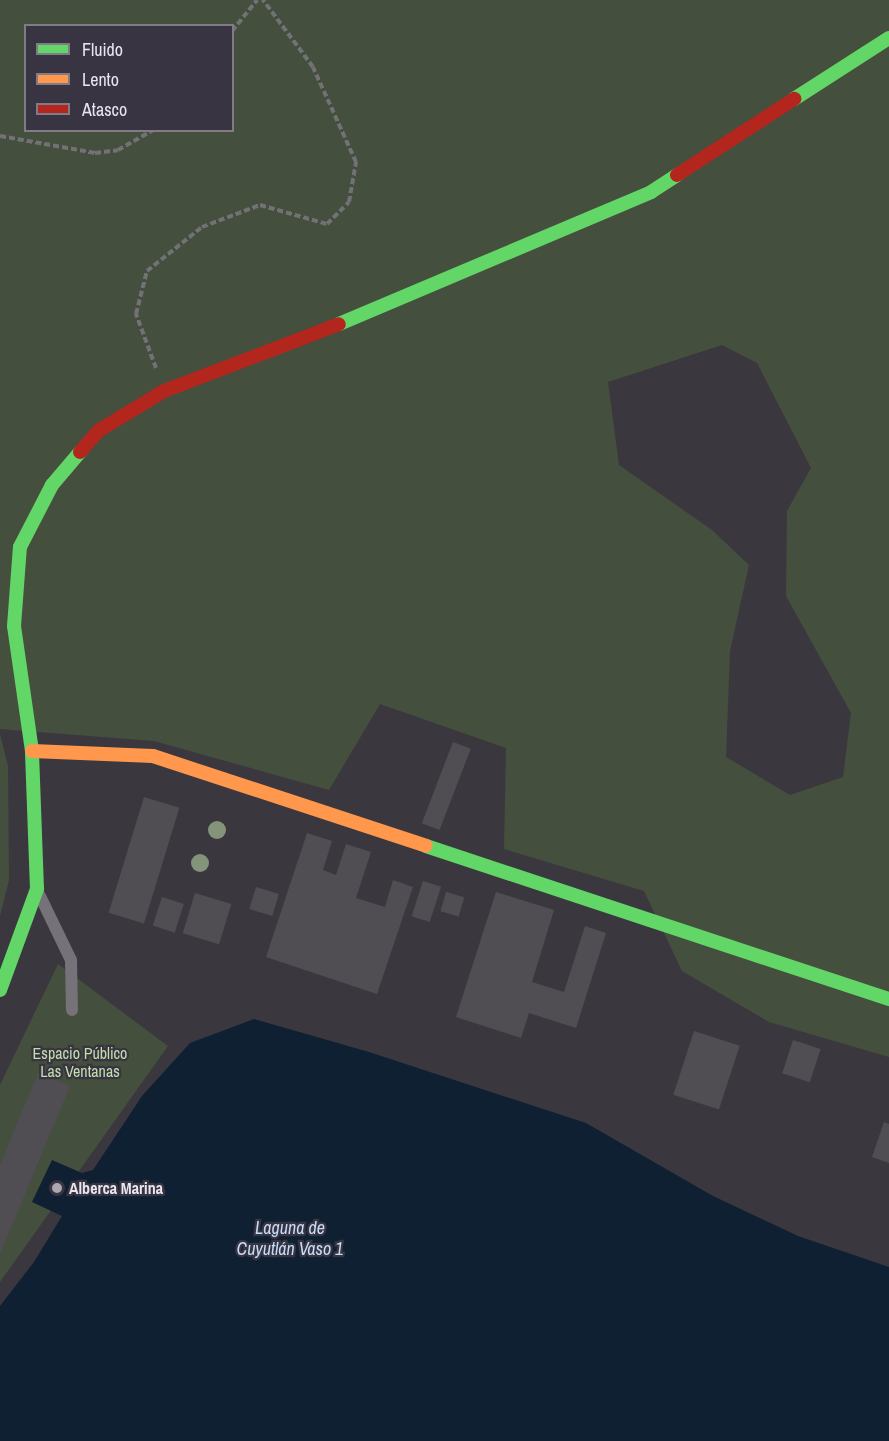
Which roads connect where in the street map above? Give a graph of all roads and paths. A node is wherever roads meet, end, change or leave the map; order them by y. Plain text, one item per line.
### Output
1 (257, 0) edge
2 (263, 0) edge
3 (234, 29) edge
4 (889, 38) edge
5 (150, 132) edge
6 (0, 136) edge
7 (164, 391) junction
8 (32, 751) junction
9 (37, 889) junction
10 (0, 990) edge
11 (889, 999) edge
12 (72, 1010) dead end

1 - 3 path
2 - 7 path
4 - 7 main road
5 - 6 path
7 - 8 main road
8 - 9 main road
8 - 11 main road
9 - 10 main road
9 - 12 lane

